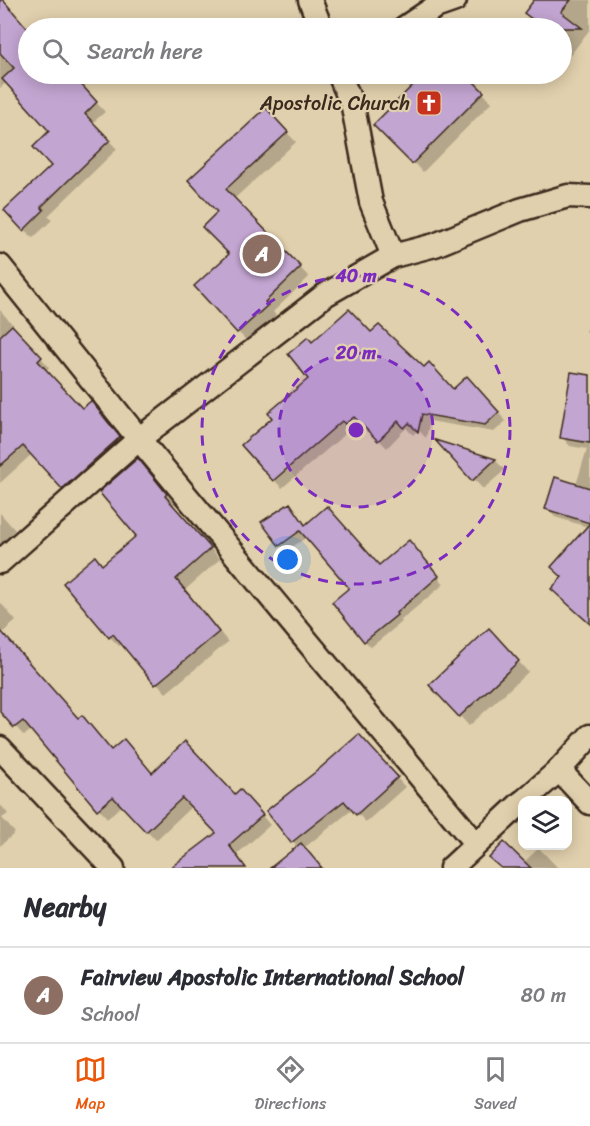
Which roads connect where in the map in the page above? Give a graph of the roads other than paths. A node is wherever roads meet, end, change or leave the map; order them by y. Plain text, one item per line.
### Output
1 (310, 0) edge
2 (455, 0) edge
3 (317, 18) edge
4 (419, 18) edge
5 (343, 84) edge
6 (590, 197) edge
7 (393, 256) junction
8 (0, 266) edge
9 (139, 440) junction
10 (0, 562) edge
11 (590, 736) edge
12 (0, 748) edge
13 (559, 770) junction
14 (530, 796) edge
15 (590, 803) edge
16 (518, 806) edge
17 (476, 844) junction
18 (113, 868) edge
19 (450, 868) edge

1 - 3 street
2 - 4 street
5 - 7 street
6 - 7 street
7 - 9 street
8 - 9 street
9 - 10 street
9 - 17 street
11 - 13 street
12 - 18 street
13 - 14 street
13 - 15 street
16 - 17 street
17 - 19 street

